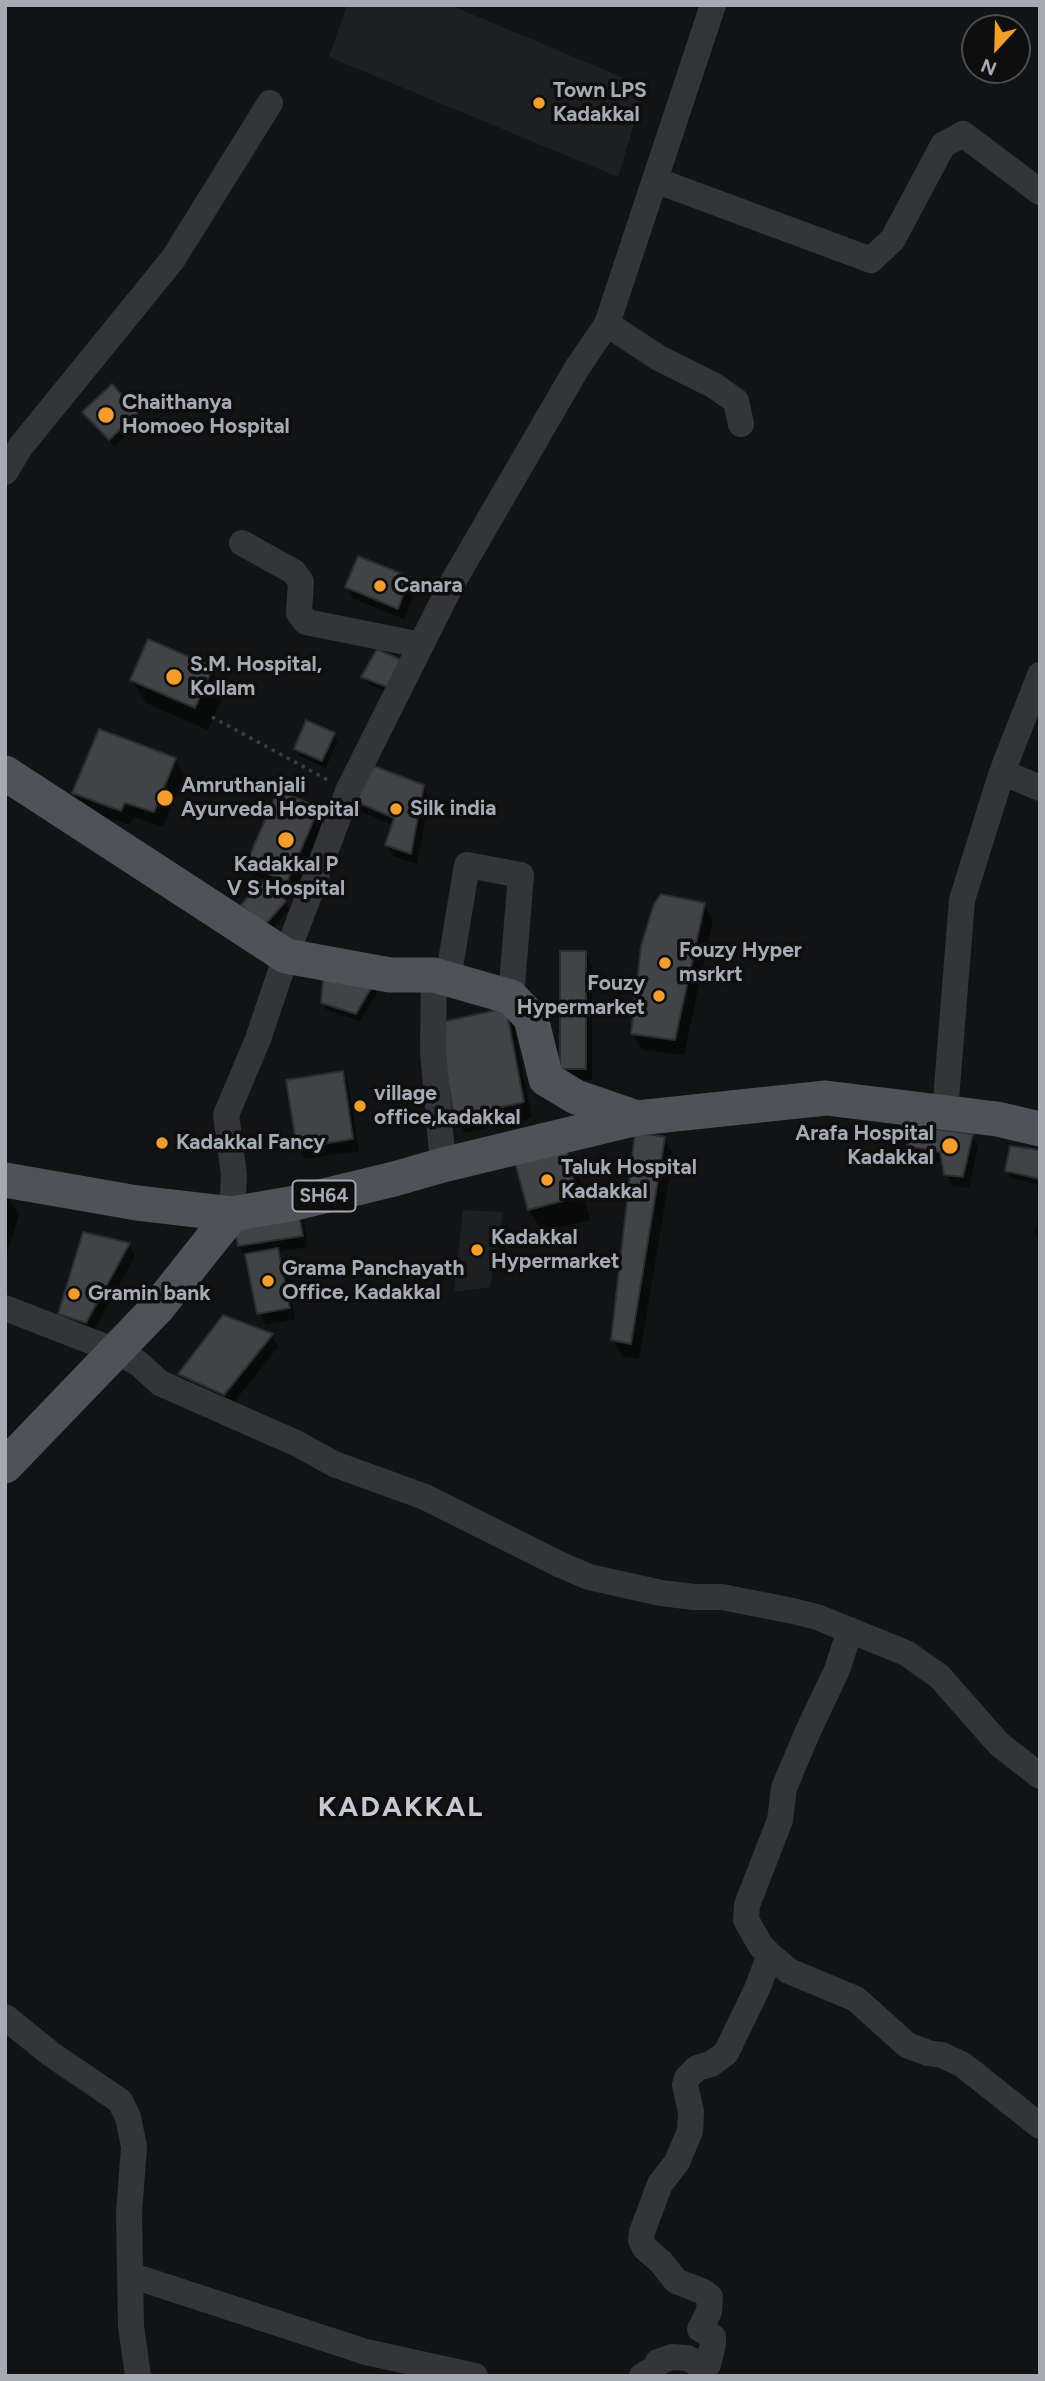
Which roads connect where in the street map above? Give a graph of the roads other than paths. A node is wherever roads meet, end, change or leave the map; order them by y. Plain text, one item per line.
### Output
1 (713, 5) edge
2 (270, 103) dead end
3 (655, 180) junction
4 (1040, 192) edge
5 (607, 324) junction
6 (741, 424) dead end
7 (5, 472) edge
8 (242, 543) dead end
9 (421, 646) junction
10 (1040, 675) edge
11 (1002, 772) junction
12 (5, 773) edge
13 (1040, 788) edge
14 (286, 956) junction
15 (441, 977) junction
16 (511, 996) junction
17 (945, 1112) junction
18 (636, 1118) junction
19 (1040, 1129) edge
20 (443, 1164) junction
21 (5, 1180) edge
22 (232, 1214) junction
23 (5, 1308) edge
24 (116, 1351) junction
25 (5, 1466) edge
26 (850, 1630) junction
27 (1040, 1776) edge
28 (770, 1955) junction
29 (5, 2017) edge
30 (1040, 2126) edge
31 (130, 2275) junction
32 (138, 2376) edge
33 (475, 2376) edge
34 (642, 2376) edge

1 - 3 street
2 - 7 street
3 - 4 street
3 - 5 street
5 - 6 street
5 - 9 street
8 - 9 street
9 - 14 street
10 - 11 street
11 - 13 street
11 - 17 street
12 - 14 main road
14 - 15 main road
14 - 22 street
15 - 16 main road
15 - 16 street
15 - 20 street
16 - 18 main road
17 - 18 main road, SH64
17 - 19 main road, SH64
18 - 20 main road, SH64
20 - 22 main road, SH64
21 - 22 main road, SH64
22 - 24 main road
23 - 24 street
24 - 25 main road
24 - 26 street
26 - 27 street
26 - 28 street
28 - 30 street
28 - 34 street
29 - 31 street
31 - 32 street
31 - 33 street

